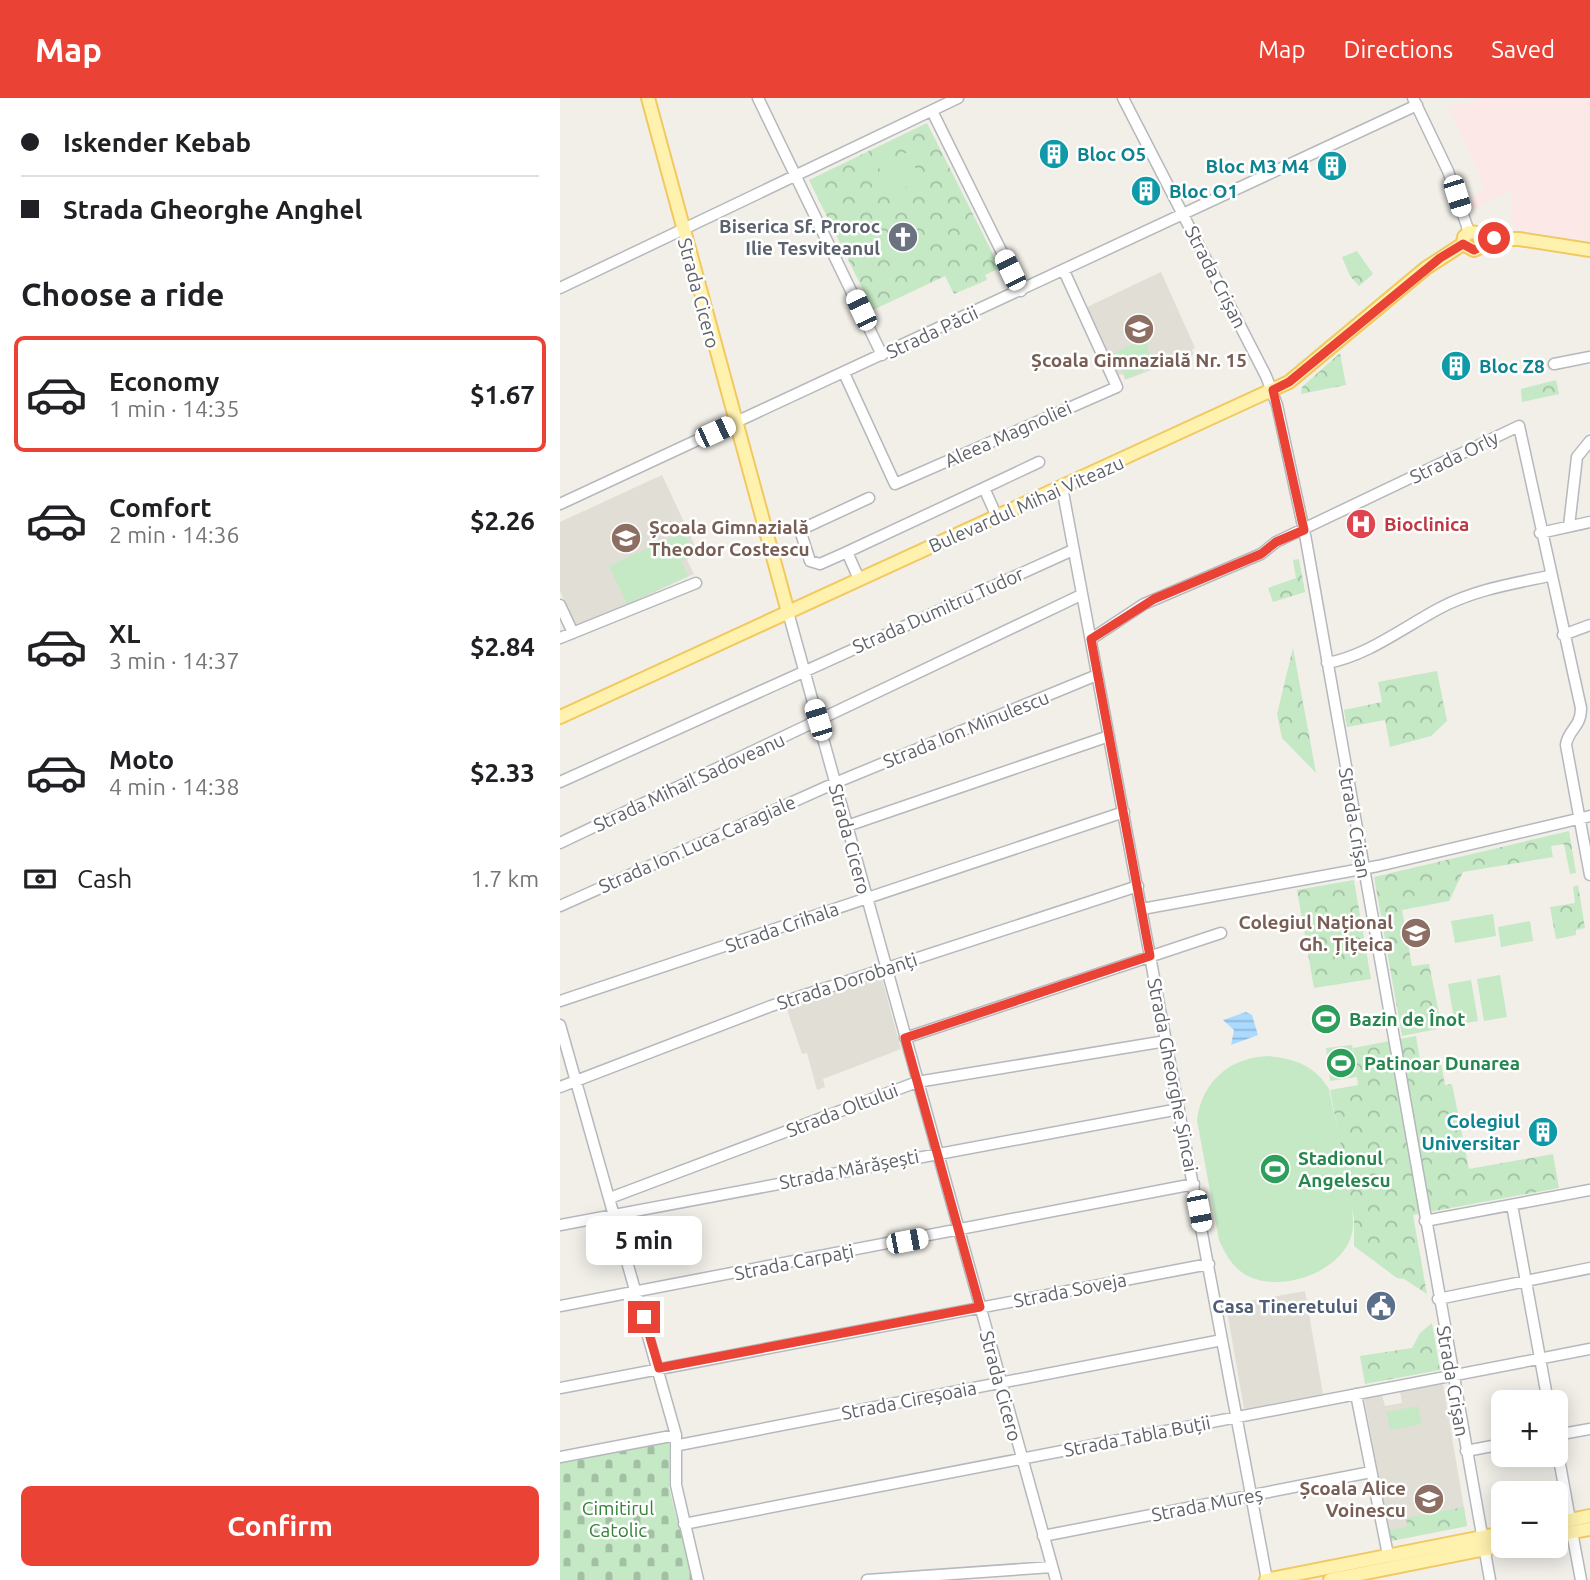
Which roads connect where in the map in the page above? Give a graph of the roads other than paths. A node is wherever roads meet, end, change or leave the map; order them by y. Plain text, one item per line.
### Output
1 (648, 98) edge
2 (958, 98) edge
3 (1123, 98) edge
4 (761, 99) edge
5 (1415, 102) edge
6 (932, 111) junction
7 (797, 176) junction
8 (1185, 215) junction
9 (682, 231) junction
10 (1469, 232) junction
11 (1482, 239) junction
12 (1463, 244) junction
13 (1590, 250) edge
14 (1064, 271) junction
15 (562, 284) edge
16 (1021, 291) junction
17 (882, 355) junction
18 (1590, 357) edge
19 (1555, 364) dead end
20 (844, 373) junction
21 (1273, 390) junction
22 (735, 423) junction
23 (1590, 440) edge
24 (1039, 462) dead end
25 (1062, 487) junction
26 (984, 488) junction
27 (869, 498) dead end
28 (560, 504) edge
29 (997, 517) junction
30 (1590, 522) edge
31 (1569, 526) junction
32 (1304, 530) junction
33 (1540, 533) junction
34 (1073, 550) junction
35 (847, 552) junction
36 (1549, 576) junction
37 (859, 579) junction
38 (695, 583) dead end
39 (1081, 595) junction
40 (560, 605) edge
41 (788, 612) junction
42 (1590, 625) edge
43 (573, 633) junction
44 (1563, 635) junction
45 (560, 638) edge
46 (1091, 639) junction
47 (1327, 663) junction
48 (802, 670) junction
49 (1097, 675) junction
50 (560, 717) edge
51 (818, 720) junction
52 (1585, 720) edge
53 (1110, 736) junction
54 (560, 782) edge
55 (835, 783) junction
56 (1124, 812) junction
57 (1585, 817) edge
58 (847, 827) junction
59 (560, 843) edge
60 (1363, 869) junction
61 (1590, 875) edge
62 (1138, 886) junction
63 (866, 898) junction
64 (560, 906) edge
65 (1142, 909) junction
66 (1221, 933) dead end
67 (1150, 956) junction
68 (886, 969) junction
69 (560, 1002) edge
70 (560, 1025) edge
71 (905, 1038) junction
72 (1166, 1041) junction
73 (576, 1081) junction
74 (917, 1082) junction
75 (560, 1087) edge
76 (1179, 1109) junction
77 (937, 1153) junction
78 (1194, 1184) junction
79 (1590, 1190) edge
80 (610, 1198) junction
81 (1513, 1205) junction
82 (614, 1213) junction
83 (1425, 1221) junction
84 (560, 1225) edge
85 (959, 1231) junction
86 (1209, 1264) junction
87 (1590, 1268) edge
88 (1526, 1281) junction
89 (636, 1291) junction
90 (1438, 1299) junction
91 (560, 1306) edge
92 (980, 1307) junction
93 (1222, 1340) junction
94 (1590, 1349) edge
95 (1540, 1358) junction
96 (659, 1368) junction
97 (1452, 1375) junction
98 (1001, 1383) junction
99 (560, 1388) edge
100 (1546, 1390) edge
101 (1356, 1394) junction
102 (1237, 1417) junction
103 (1590, 1429) edge
104 (1568, 1433) edge
105 (678, 1440) junction
106 (1491, 1446) edge
107 (1466, 1451) junction
108 (560, 1457) edge
109 (1021, 1458) junction
110 (1560, 1467) edge
111 (1371, 1472) junction
112 (1252, 1495) junction
113 (1590, 1516) edge
114 (684, 1524) junction
115 (1568, 1525) edge
116 (1571, 1526) junction
117 (1568, 1528) edge
118 (1590, 1529) edge
119 (1043, 1536) junction
120 (1491, 1539) edge
121 (1483, 1543) junction
122 (1491, 1544) edge
123 (1052, 1567) junction
124 (1391, 1567) edge
125 (698, 1580) edge
126 (867, 1580) edge
127 (1056, 1580) edge
128 (1267, 1580) edge
129 (1330, 1580) edge
130 (1490, 1580) edge
131 (1581, 1580) edge

1 - 9 main road, Strada Cicero
2 - 6 street
3 - 8 street, Strada Crișan
4 - 7 street
5 - 8 street, Strada Păcii
5 - 10 street
6 - 7 street
6 - 16 street
7 - 9 street
7 - 17 street
8 - 14 street, Strada Păcii
8 - 21 street, Strada Crișan
9 - 15 street
9 - 22 main road, Strada Cicero
10 - 11 main road, Bulevardul Mihai Viteazu
10 - 12 main road
11 - 12 main road, Bulevardul Mihai Viteazu
11 - 13 main road, Bulevardul Mihai Viteazu
12 - 21 main road, Bulevardul Mihai Viteazu
14 - 16 street, Strada Păcii
14 - 20 street, Aleea Magnoliei
16 - 17 street, Strada Păcii
17 - 20 street, Strada Păcii
18 - 19 street
20 - 22 street, Strada Păcii
21 - 25 main road, Bulevardul Mihai Viteazu
21 - 32 street, Strada Crișan
22 - 28 street, Strada Păcii
22 - 41 main road, Strada Cicero
23 - 31 street
24 - 26 street
25 - 29 main road, Bulevardul Mihai Viteazu
25 - 34 street, Strada Gheorghe Șincai
26 - 29 street
26 - 35 street
27 - 35 street
29 - 37 main road, Bulevardul Mihai Viteazu
30 - 31 street
31 - 33 street
32 - 33 street, Strada Orly
32 - 46 street, Strada Orly
32 - 47 street, Strada Crișan
33 - 36 street, Strada Orly
34 - 39 street, Strada Gheorghe Șincai
34 - 48 street, Strada Dumitru Tudor
35 - 37 street
36 - 44 street, Strada Orly
36 - 47 street
37 - 41 main road, Bulevardul Mihai Viteazu
38 - 43 street
39 - 46 street, Strada Gheorghe Șincai
39 - 51 street, Strada Mihail Sadoveanu
40 - 43 street
41 - 48 street, Strada Cicero
41 - 50 main road, Bulevardul Mihai Viteazu
42 - 44 street
43 - 45 street
44 - 52 street, Strada Orly
46 - 49 street, Strada Gheorghe Șincai
47 - 60 street, Strada Crișan
48 - 51 street, Strada Cicero
48 - 54 street, Strada Dumitru Tudor
49 - 53 street, Strada Gheorghe Șincai
49 - 55 street, Strada Ion Minulescu
51 - 55 street, Strada Cicero
51 - 59 street, Strada Mihail Sadoveanu
52 - 57 street, Strada Orly
53 - 56 street, Strada Gheorghe Șincai
53 - 58 street
55 - 58 street, Strada Cicero
55 - 64 street, Strada Ion Luca Caragiale
56 - 62 street, Strada Gheorghe Șincai
56 - 63 street, Strada Crihala
57 - 60 street
57 - 61 street, Strada Orly
58 - 63 street, Strada Cicero
60 - 65 street
60 - 83 street, Strada Crișan
62 - 65 street, Strada Gheorghe Șincai
62 - 68 street, Strada Dorobanți
63 - 68 street, Strada Cicero
63 - 69 street, Strada Crihala
65 - 67 street, Strada Gheorghe Șincai
66 - 67 street
67 - 71 street
67 - 72 street, Strada Gheorghe Șincai
68 - 71 street, Strada Cicero
68 - 73 street, Strada Dorobanți
70 - 73 street
71 - 74 street, Strada Cicero
72 - 74 street, Strada Oltului
72 - 76 street, Strada Gheorghe Șincai
73 - 75 street, Strada Dorobanți
73 - 80 street
74 - 77 street, Strada Cicero
74 - 80 street, Strada Oltului
76 - 77 street, Strada Mărășești
76 - 78 street, Strada Gheorghe Șincai
77 - 82 street, Strada Mărășești
77 - 85 street, Strada Cicero
78 - 85 street, Strada Carpați
78 - 86 street, Strada Gheorghe Șincai
79 - 81 street
80 - 82 street
81 - 83 street
81 - 88 street
82 - 84 street, Strada Mărășești
82 - 89 street
83 - 90 street, Strada Crișan
85 - 89 street, Strada Carpați
85 - 92 street, Strada Cicero
86 - 92 street, Strada Soveja
86 - 93 street, Strada Gheorghe Șincai
87 - 88 street
88 - 90 street
88 - 95 street
89 - 91 street, Strada Carpați
89 - 96 street
90 - 97 street, Strada Crișan
92 - 96 street, Strada Soveja
92 - 98 street, Strada Cicero
93 - 98 street, Strada Cireșoaia
93 - 102 street, Strada Gheorghe Șincai
94 - 95 street, Strada Tabla Buții
95 - 97 street, Strada Tabla Buții
95 - 100 street
96 - 99 street, Strada Soveja
96 - 105 street
97 - 101 street, Strada Tabla Buții
97 - 107 street, Strada Crișan
98 - 105 street, Strada Cireșoaia
98 - 109 street, Strada Cicero
101 - 102 street, Strada Tabla Buții
101 - 111 street
102 - 109 street, Strada Tabla Buții
102 - 112 street, Strada Gheorghe Șincai
103 - 104 street
105 - 108 street, Strada Cireșoaia
105 - 114 street
106 - 107 street
107 - 121 street, Strada Crișan
109 - 114 street, Strada Tabla Buții
109 - 119 street, Strada Cicero
110 - 116 street
111 - 112 street, Strada Mureș
111 - 124 street
112 - 119 street, Strada Mureș
112 - 128 street, Strada Gheorghe Șincai
113 - 116 main road
114 - 125 street
115 - 116 main road
116 - 117 main road
116 - 118 main road
116 - 131 street
119 - 123 street, Strada Cicero
120 - 121 main road
121 - 122 main road
121 - 124 main road
121 - 130 street, Strada Crișan
123 - 126 street
123 - 127 street, Strada Cicero
124 - 128 main road
124 - 129 main road

